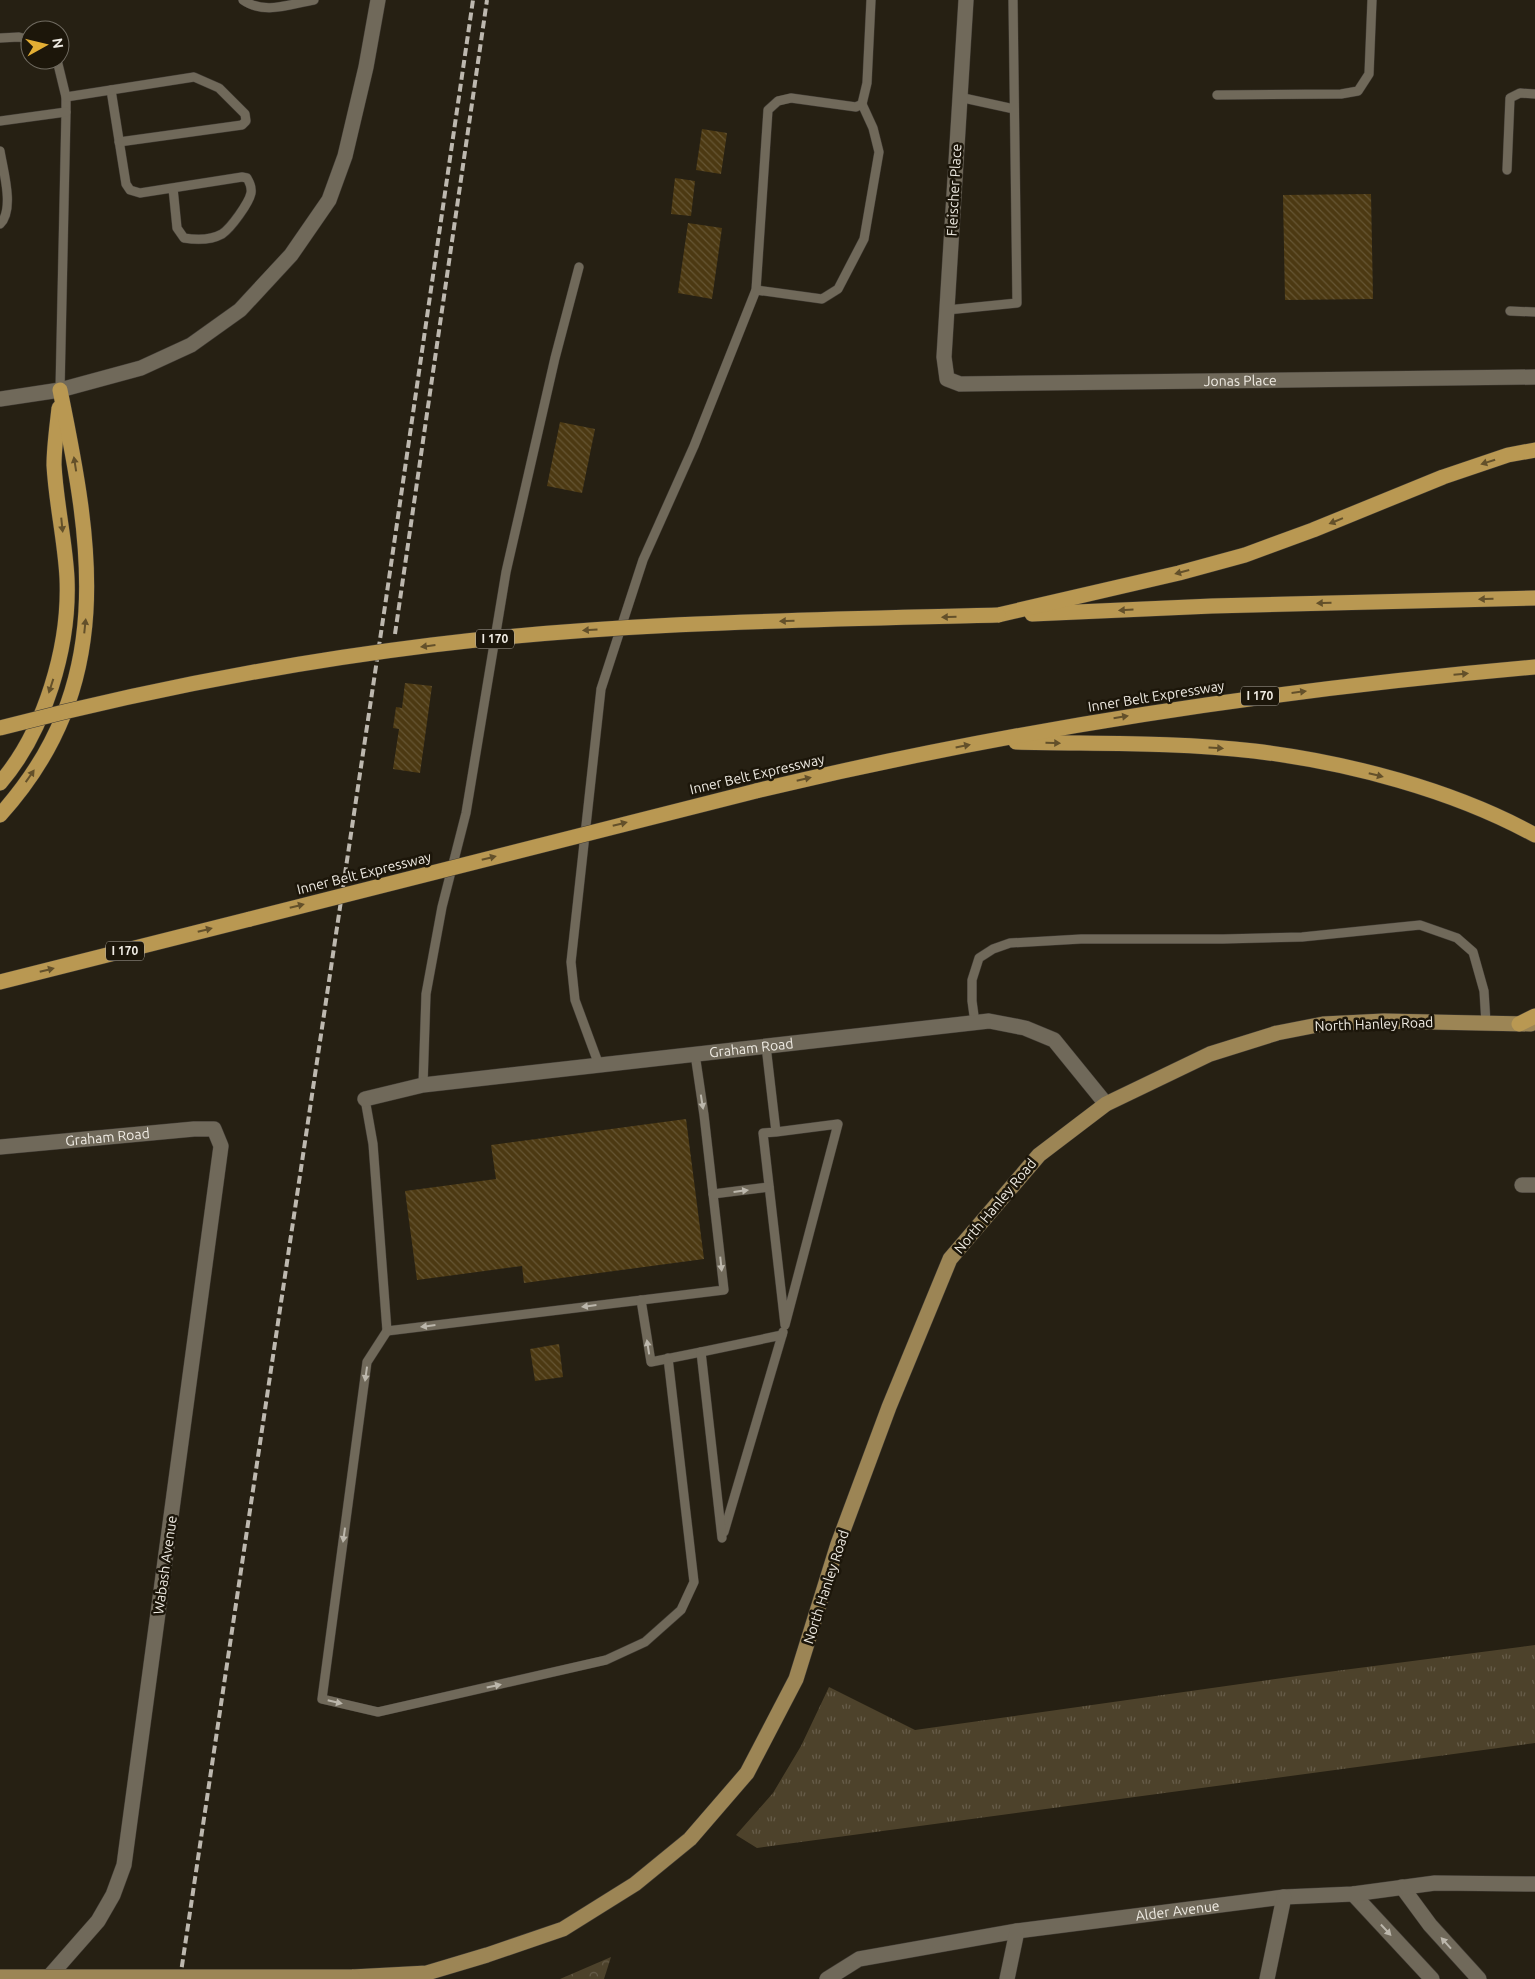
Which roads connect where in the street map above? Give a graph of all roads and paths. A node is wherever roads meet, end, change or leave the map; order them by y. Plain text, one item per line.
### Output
1 (243, 0) edge
2 (314, 0) edge
3 (378, 0) edge
4 (871, 0) edge
5 (966, 0) edge
6 (1012, 0) edge
7 (1372, 0) edge
8 (20, 37) edge
9 (0, 38) edge
10 (59, 70) edge
11 (111, 90) junction
12 (1216, 94) dead end
13 (1535, 94) edge
14 (66, 97) junction
15 (959, 97) junction
16 (862, 104) junction
17 (1014, 108) junction
18 (66, 112) junction
19 (0, 121) edge
20 (119, 142) junction
21 (0, 151) edge
22 (1507, 170) dead end
23 (172, 188) junction
24 (0, 224) edge
25 (579, 268) dead end
26 (756, 290) junction
27 (947, 310) junction
28 (1510, 311) dead end
29 (1535, 312) edge
30 (1535, 377) edge
31 (946, 379) joint
32 (60, 390) junction
33 (0, 400) edge
34 (1535, 450) edge
35 (1535, 598) edge
36 (998, 616) junction
37 (1535, 667) edge
38 (0, 728) edge
39 (987, 741) junction
40 (0, 783) edge
41 (0, 815) edge
42 (1535, 835) edge
43 (0, 982) edge
44 (1535, 1016) edge
45 (975, 1023) junction
46 (1486, 1023) junction
47 (1519, 1024) junction
48 (1535, 1024) edge
49 (766, 1046) junction
50 (695, 1054) junction
51 (599, 1065) junction
52 (423, 1085) junction
53 (364, 1098) joint
54 (1106, 1104) junction
55 (214, 1129) joint
56 (776, 1132) junction
57 (0, 1147) edge
58 (769, 1187) junction
59 (713, 1194) junction
60 (641, 1300) junction
61 (785, 1325) junction
62 (388, 1331) junction
63 (782, 1335) junction
64 (701, 1352) junction
65 (668, 1358) junction
66 (1535, 1884) edge
67 (1402, 1887) junction
68 (1353, 1894) junction
69 (1284, 1897) junction
70 (1017, 1932) junction
71 (0, 1977) edge
72 (48, 1979) edge
73 (827, 1979) edge
74 (1007, 1979) edge
75 (1267, 1979) edge
76 (1432, 1979) edge
77 (1478, 1979) edge

1 - 2 lane
3 - 32 street
4 - 16 lane
5 - 15 street, Fleischer Place
6 - 17 lane
7 - 12 lane
8 - 9 lane
10 - 14 lane
11 - 14 lane
11 - 20 lane
11 - 20 lane
13 - 22 lane
14 - 18 lane
15 - 17 lane
15 - 27 street, Fleischer Place
16 - 26 lane
16 - 26 lane
17 - 27 lane
18 - 19 lane
18 - 32 lane
20 - 23 lane
21 - 24 lane
23 - 23 lane
25 - 52 lane
26 - 51 lane
27 - 31 street, Fleischer Place
28 - 29 lane
30 - 31 street, Jonas Place
32 - 33 street
32 -> 40 highway
41 -> 32 highway
34 -> 36 highway
35 -> 36 highway, I 170
36 -> 38 highway, I 170, bridge
39 -> 37 highway, Inner Belt Expressway / I 170
39 -> 42 highway
43 -> 39 highway, Inner Belt Expressway / I 170, bridge
44 - 47 highway
45 - 46 lane
45 - 49 street, Graham Road
45 - 54 street, Graham Road
46 - 47 main road, North Hanley Road
46 - 54 main road, North Hanley Road
47 - 48 main road, North Hanley Road
49 - 50 street, Graham Road
49 - 56 lane
50 - 51 street, Graham Road
50 -> 59 lane
51 - 52 street, Graham Road
52 - 53 street, Graham Road
53 - 62 lane
54 - 71 main road, North Hanley Road, bridge
55 - 57 street, Graham Road
55 - 72 street, Wabash Avenue
56 - 58 lane
56 - 61 lane
59 -> 58 lane
58 - 61 lane
59 -> 60 lane
60 -> 62 lane
65 -> 60 lane
61 - 63 lane
62 -> 65 lane
63 - 64 lane
63 - 64 lane
64 - 65 lane
66 - 67 street, Alder Avenue
67 - 68 street, Alder Avenue
77 -> 67 street
68 - 69 street, Alder Avenue
68 -> 76 street
69 - 70 street, Alder Avenue
69 - 75 street
70 - 73 street, Alder Avenue
70 - 74 street

